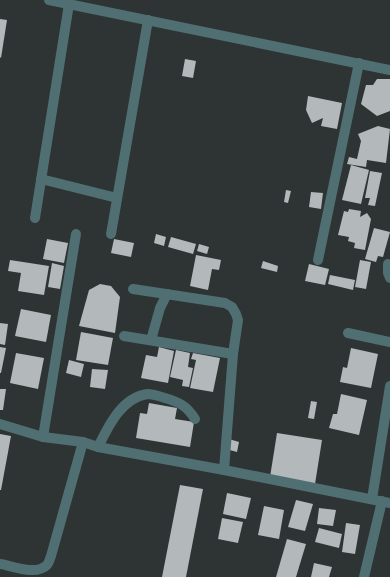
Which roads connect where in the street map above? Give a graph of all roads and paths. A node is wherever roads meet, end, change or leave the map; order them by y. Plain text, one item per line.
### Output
1 (49, 0) edge
2 (69, 4) junction
3 (148, 20) junction
4 (359, 63) junction
5 (390, 70) edge
6 (41, 179) junction
7 (117, 198) junction
8 (35, 218) dead end
9 (76, 234) dead end
10 (111, 234) dead end
11 (318, 260) dead end
12 (388, 264) dead end
13 (390, 278) edge
14 (133, 289) dead end
15 (167, 294) junction
16 (348, 334) dead end
17 (124, 336) dead end
18 (151, 340) junction
19 (390, 342) edge
20 (233, 354) junction
21 (390, 386) edge
22 (195, 419) dead end
23 (0, 424) edge
24 (43, 437) junction
25 (82, 442) junction
26 (98, 447) junction
27 (224, 470) junction
28 (372, 499) junction
29 (386, 502) edge
30 (0, 564) edge
31 (364, 577) edge

1 - 2 street
2 - 3 street
2 - 6 street
3 - 4 street
3 - 7 street
4 - 5 street
4 - 11 street
6 - 7 street
6 - 8 street
7 - 10 street
9 - 24 street
12 - 13 street
14 - 15 street
15 - 18 street
15 - 20 street
16 - 19 street
17 - 18 street
18 - 20 street
20 - 27 street
21 - 28 street
22 - 26 street
23 - 24 street
24 - 25 street
25 - 26 street
25 - 30 street
26 - 27 street
27 - 28 street
28 - 29 street
29 - 31 street

